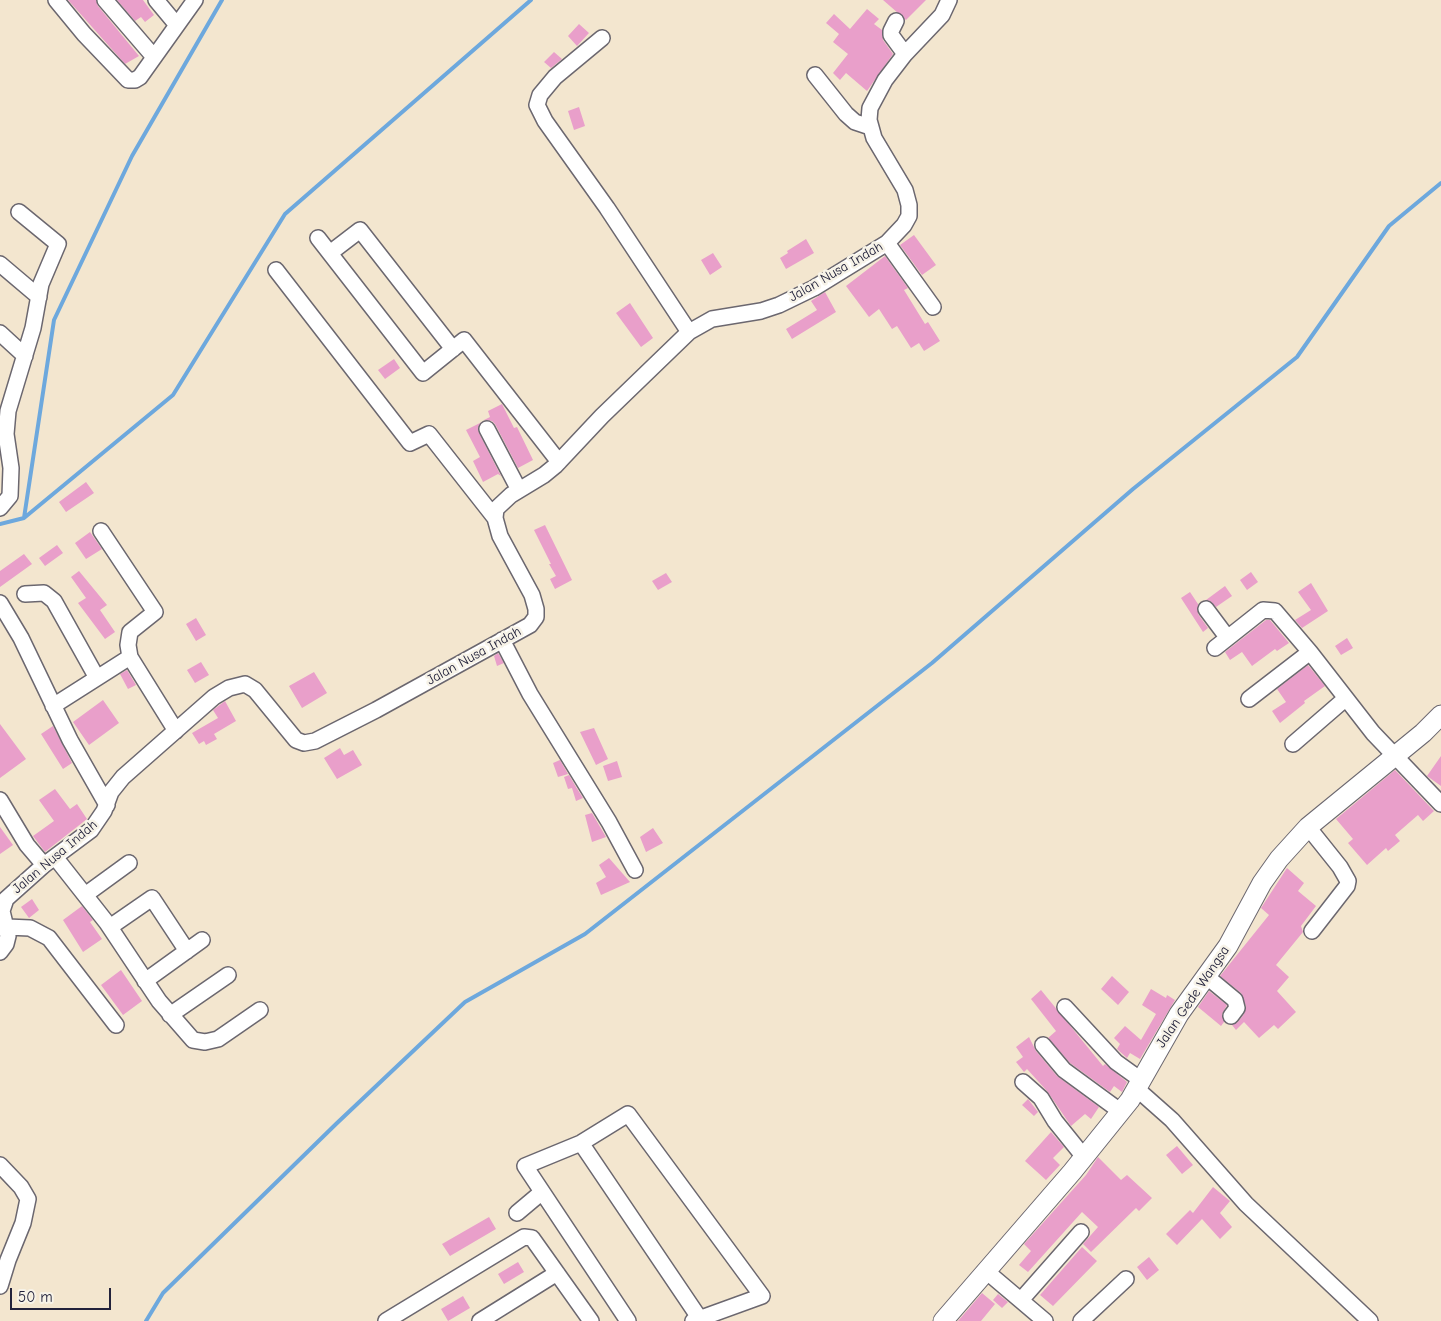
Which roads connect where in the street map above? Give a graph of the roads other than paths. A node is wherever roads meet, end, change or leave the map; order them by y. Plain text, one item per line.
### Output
1 (56, 0) edge
2 (106, 0) edge
3 (156, 0) edge
4 (195, 0) edge
5 (949, 0) edge
6 (896, 21) dead end
7 (176, 24) junction
8 (602, 38) dead end
9 (905, 54) junction
10 (154, 57) junction
11 (815, 75) dead end
12 (870, 127) junction
13 (19, 212) dead end
14 (318, 238) dead end
15 (887, 243) junction
16 (330, 254) junction
17 (0, 264) edge
18 (276, 270) dead end
19 (39, 297) junction
20 (933, 307) dead end
21 (689, 332) junction
22 (0, 334) edge
23 (453, 349) junction
24 (25, 356) junction
25 (5, 399) edge
26 (487, 429) dead end
27 (559, 462) junction
28 (519, 490) junction
29 (0, 508) edge
30 (494, 518) junction
31 (101, 531) dead end
32 (25, 594) dead end
33 (0, 604) edge
34 (1206, 609) dead end
35 (1227, 637) junction
36 (502, 640) junction
37 (1214, 648) dead end
38 (1310, 652) junction
39 (130, 657) junction
40 (98, 678) junction
41 (1250, 698) dead end
42 (1345, 699) junction
43 (54, 706) junction
44 (1441, 715) edge
45 (176, 731) junction
46 (1293, 744) dead end
47 (1394, 757) junction
48 (0, 800) edge
49 (1441, 804) edge
50 (107, 805) junction
51 (1308, 827) junction
52 (50, 861) junction
53 (129, 863) dead end
54 (635, 870) dead end
55 (85, 895) junction
56 (6, 927) junction
57 (110, 927) junction
58 (1312, 930) dead end
59 (202, 940) dead end
60 (187, 951) junction
61 (0, 952) edge
62 (228, 975) dead end
63 (1206, 976) junction
64 (145, 981) junction
65 (1065, 1007) dead end
66 (260, 1010) dead end
67 (170, 1015) junction
68 (1231, 1016) dead end
69 (116, 1026) dead end
70 (1043, 1045) dead end
71 (1024, 1082) dead end
72 (1139, 1084) junction
73 (1120, 1111) junction
74 (581, 1143) junction
75 (1084, 1157) junction
76 (0, 1165) edge
77 (542, 1192) junction
78 (517, 1213) dead end
79 (1081, 1232) dead end
80 (986, 1271) junction
81 (557, 1273) junction
82 (1126, 1279) dead end
83 (0, 1286) edge
84 (1021, 1300) junction
85 (696, 1320) edge
86 (386, 1321) edge
87 (480, 1321) edge
88 (591, 1321) edge
89 (628, 1321) edge
90 (943, 1321) edge
91 (1045, 1321) edge
92 (1081, 1321) edge
93 (1370, 1321) edge

1 - 10 street
2 - 10 street
3 - 7 street
4 - 7 street
5 - 9 street
6 - 9 street
7 - 10 street
8 - 21 street
9 - 12 street
11 - 12 street
12 - 15 street, Jalan Nusa Indah
13 - 19 street
14 - 16 street
15 - 20 street
15 - 21 street, Jalan Nusa Indah
16 - 23 street
16 - 23 street
17 - 19 street
18 - 30 street
19 - 24 street
21 - 27 street, Jalan Nusa Indah
22 - 24 street
23 - 27 street
24 - 25 street
25 - 29 street
26 - 28 street
27 - 28 street, Jalan Nusa Indah
28 - 30 street, Jalan Nusa Indah
30 - 36 street, Jalan Nusa Indah
31 - 39 street
32 - 40 street
33 - 43 street
34 - 35 street
35 - 37 street
35 - 38 street
36 - 45 street, Jalan Nusa Indah
36 - 54 street
38 - 41 street
38 - 42 street
39 - 40 street
39 - 45 street
40 - 43 street
42 - 46 street
42 - 47 street
43 - 50 street
44 - 47 street, Jalan Gede Wangsa
45 - 50 street, Jalan Nusa Indah
47 - 49 street
47 - 51 street, Jalan Gede Wangsa
48 - 52 street
50 - 52 street, Jalan Nusa Indah
51 - 58 street
51 - 63 street, Jalan Gede Wangsa
52 - 55 street
52 - 56 street, Jalan Nusa Indah
53 - 55 street
55 - 57 street
56 - 61 street, Jalan Nusa Indah
56 - 69 street
57 - 60 street
57 - 64 street
59 - 60 street
60 - 64 street
62 - 67 street
63 - 68 street
63 - 72 street, Jalan Gede Wangsa
64 - 67 street
65 - 72 street
66 - 67 street
70 - 73 street
71 - 75 street
72 - 73 street, Jalan Gede Wangsa
72 - 93 street
73 - 75 street, Jalan Gede Wangsa
74 - 77 street
74 - 85 street
74 - 85 street
75 - 80 street, Jalan Gede Wangsa
76 - 83 street
77 - 78 street
77 - 89 street
79 - 84 street
80 - 84 street
80 - 90 street, Jalan Gede Wangsa
81 - 86 street
81 - 87 street
81 - 88 street
82 - 92 street
84 - 91 street

